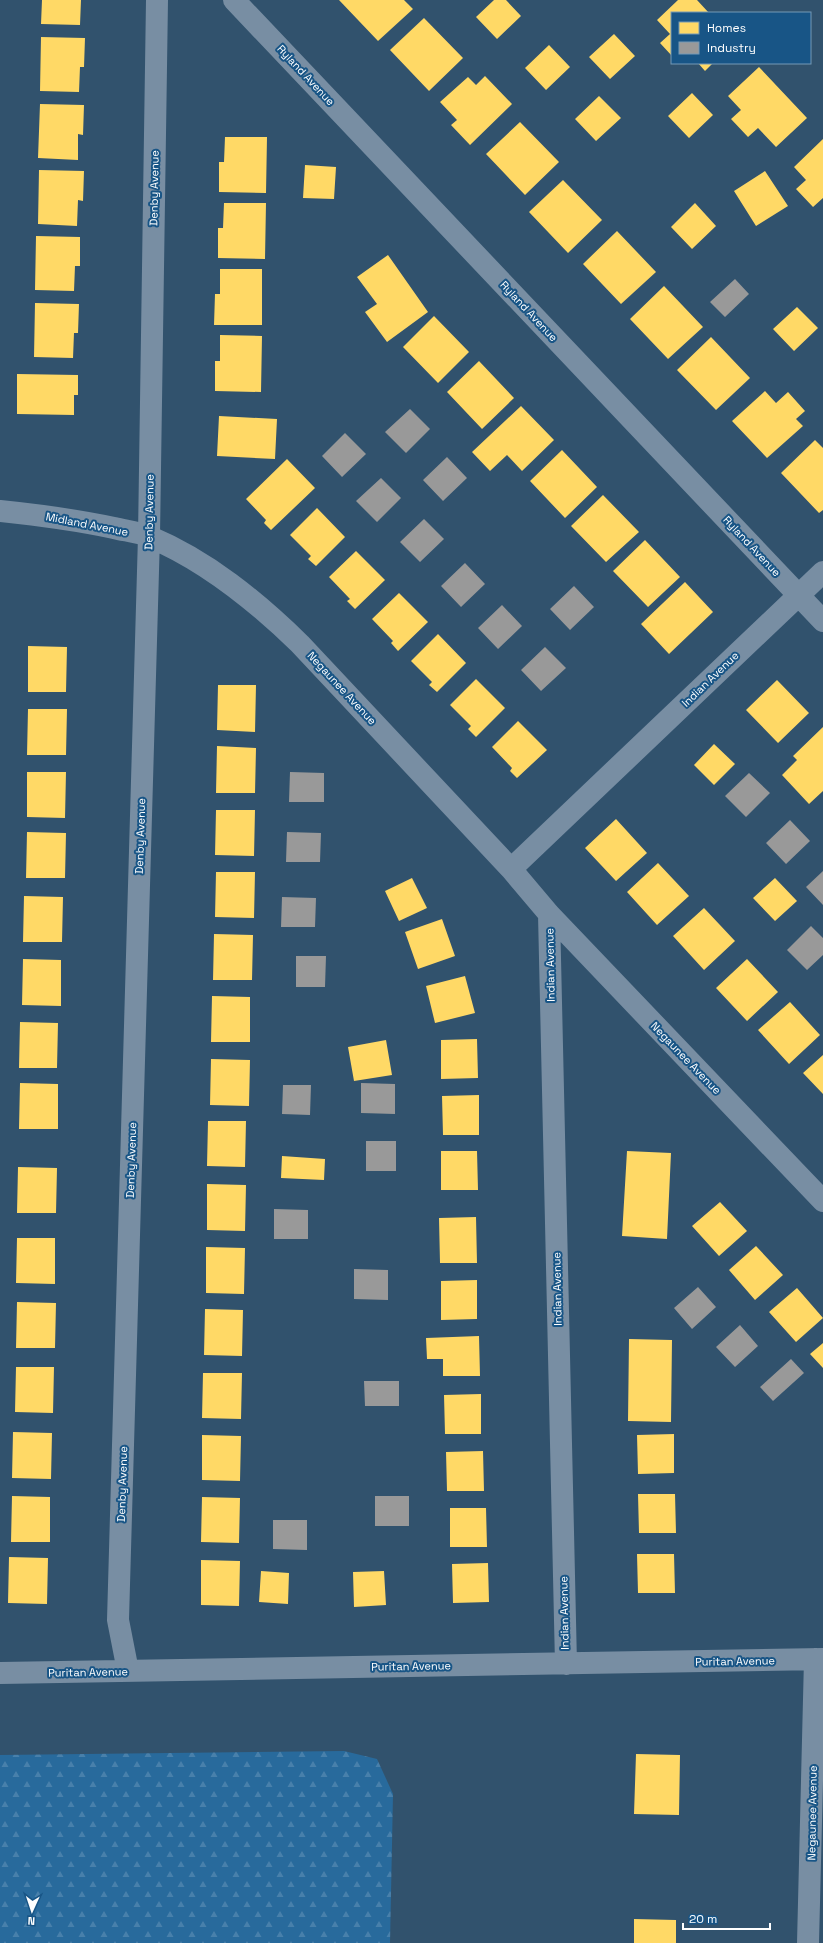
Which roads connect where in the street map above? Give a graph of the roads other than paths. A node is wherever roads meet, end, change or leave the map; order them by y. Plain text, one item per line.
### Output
1 (157, 0) edge
2 (234, 0) edge
3 (0, 511) edge
4 (149, 536) junction
5 (823, 572) edge
6 (799, 595) junction
7 (823, 621) edge
8 (511, 869) junction
9 (549, 914) junction
10 (823, 1201) edge
11 (819, 1659) edge
12 (566, 1664) junction
13 (128, 1671) junction
14 (0, 1673) edge
15 (808, 1943) edge

1 - 4 street, Denby Avenue
2 - 6 street, Ryland Avenue
3 - 4 street, Midland Avenue
4 - 8 street, Negaunee Avenue
4 - 13 street, Denby Avenue
5 - 6 street, Indian Avenue
6 - 7 street, Ryland Avenue
6 - 8 street, Indian Avenue
8 - 9 street, Negaunee Avenue
9 - 10 street, Negaunee Avenue
9 - 12 street, Indian Avenue
11 - 12 street, Puritan Avenue
11 - 15 street, Negaunee Avenue
12 - 13 street, Puritan Avenue
13 - 14 street, Puritan Avenue

